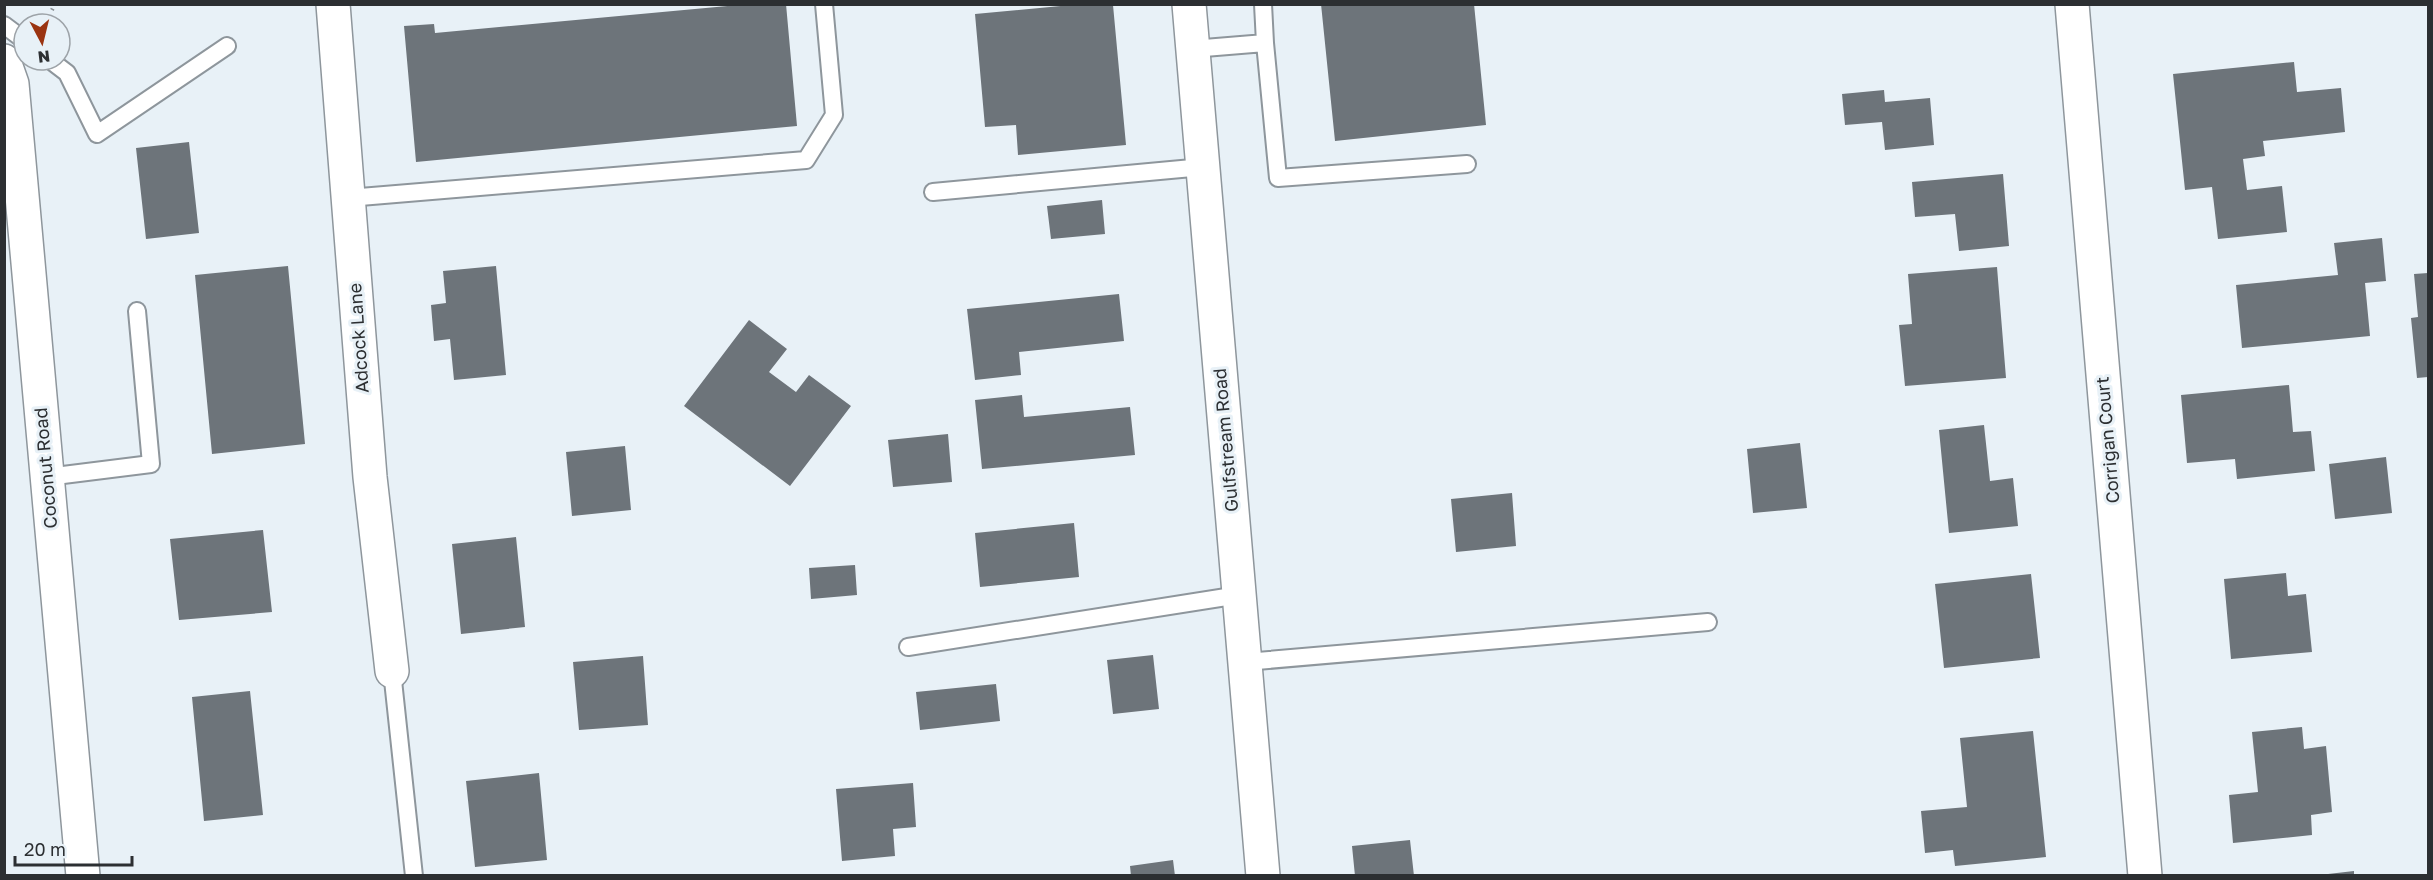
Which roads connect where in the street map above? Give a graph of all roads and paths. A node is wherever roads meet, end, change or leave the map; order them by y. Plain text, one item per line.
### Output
1 (55, 4) edge
2 (333, 4) edge
3 (824, 4) edge
4 (1189, 4) edge
5 (1263, 4) edge
6 (2072, 4) edge
7 (52, 10) dead end
8 (1265, 43) junction
9 (227, 46) dead end
10 (1192, 49) junction
11 (4, 61) edge
12 (66, 72) edge
13 (1467, 164) dead end
14 (1203, 167) junction
15 (933, 192) dead end
16 (348, 198) junction
17 (137, 311) dead end
18 (47, 477) junction
19 (1239, 595) junction
20 (1708, 622) dead end
21 (908, 647) dead end
22 (1245, 662) junction
23 (392, 671) joint
24 (83, 876) edge
25 (414, 876) edge
26 (1263, 876) edge
27 (2145, 876) edge

1 - 7 path
2 - 16 street, Adcock Lane
3 - 16 lane
4 - 10 street, Gulfstream Road
5 - 8 lane
6 - 27 street, Corrigan Court
8 - 10 lane
8 - 13 lane
9 - 12 lane
10 - 14 street, Gulfstream Road
11 - 18 street, Coconut Road
14 - 15 lane
14 - 19 street, Gulfstream Road
16 - 23 street, Adcock Lane
17 - 18 lane
18 - 24 street, Coconut Road
19 - 21 lane
19 - 22 street, Gulfstream Road
20 - 22 lane
22 - 26 street, Gulfstream Road
23 - 25 lane

